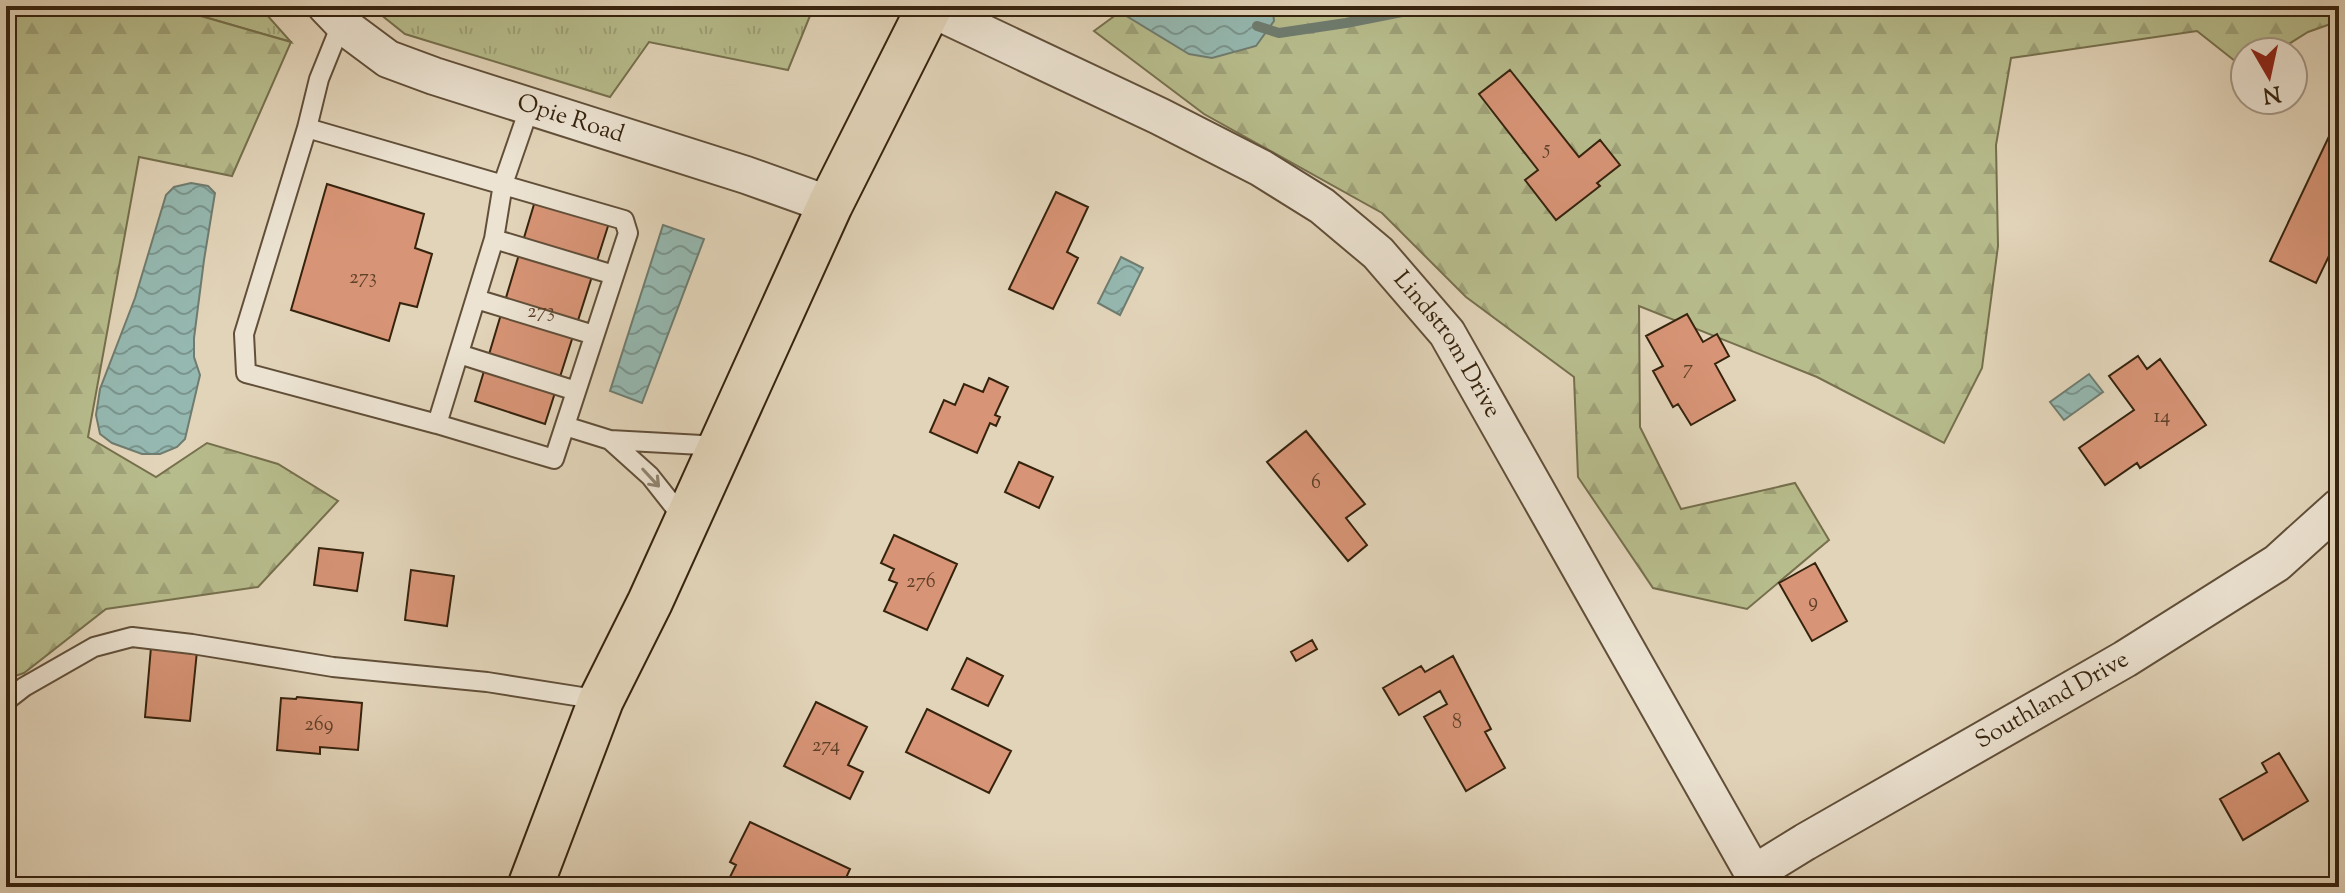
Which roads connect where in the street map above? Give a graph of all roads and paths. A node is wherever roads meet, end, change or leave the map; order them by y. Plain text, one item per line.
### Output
1 (930, 7) edge
2 (334, 14) edge
3 (530, 106) junction
4 (307, 128) junction
5 (503, 184) junction
6 (830, 205) junction
7 (494, 239) junction
8 (614, 275) junction
9 (476, 299) junction
10 (594, 335) junction
11 (459, 354) junction
12 (576, 391) junction
13 (437, 424) junction
14 (565, 426) junction
15 (610, 440) junction
16 (720, 446) junction
17 (2339, 507) edge
18 (686, 522) junction
19 (601, 700) junction
20 (6, 701) edge
21 (1757, 880) edge
22 (530, 887) edge

1 - 6 highway
1 - 21 street, Lindstrom Drive
2 - 3 street, Opie Road
2 - 4 lane
3 - 5 lane
3 - 6 street, Opie Road
4 - 5 lane
4 - 13 lane
5 - 7 lane
5 - 8 lane
6 - 16 highway
7 - 8 lane
7 - 9 lane
8 - 10 lane
9 - 10 lane
9 - 11 lane
10 - 12 lane
11 - 12 lane
11 - 13 lane
12 - 14 lane
13 - 14 lane
14 - 15 lane
15 - 16 lane
15 -> 18 lane
16 - 18 highway
17 - 21 street, Southland Drive
18 - 19 highway
19 - 20 lane
19 - 22 highway

